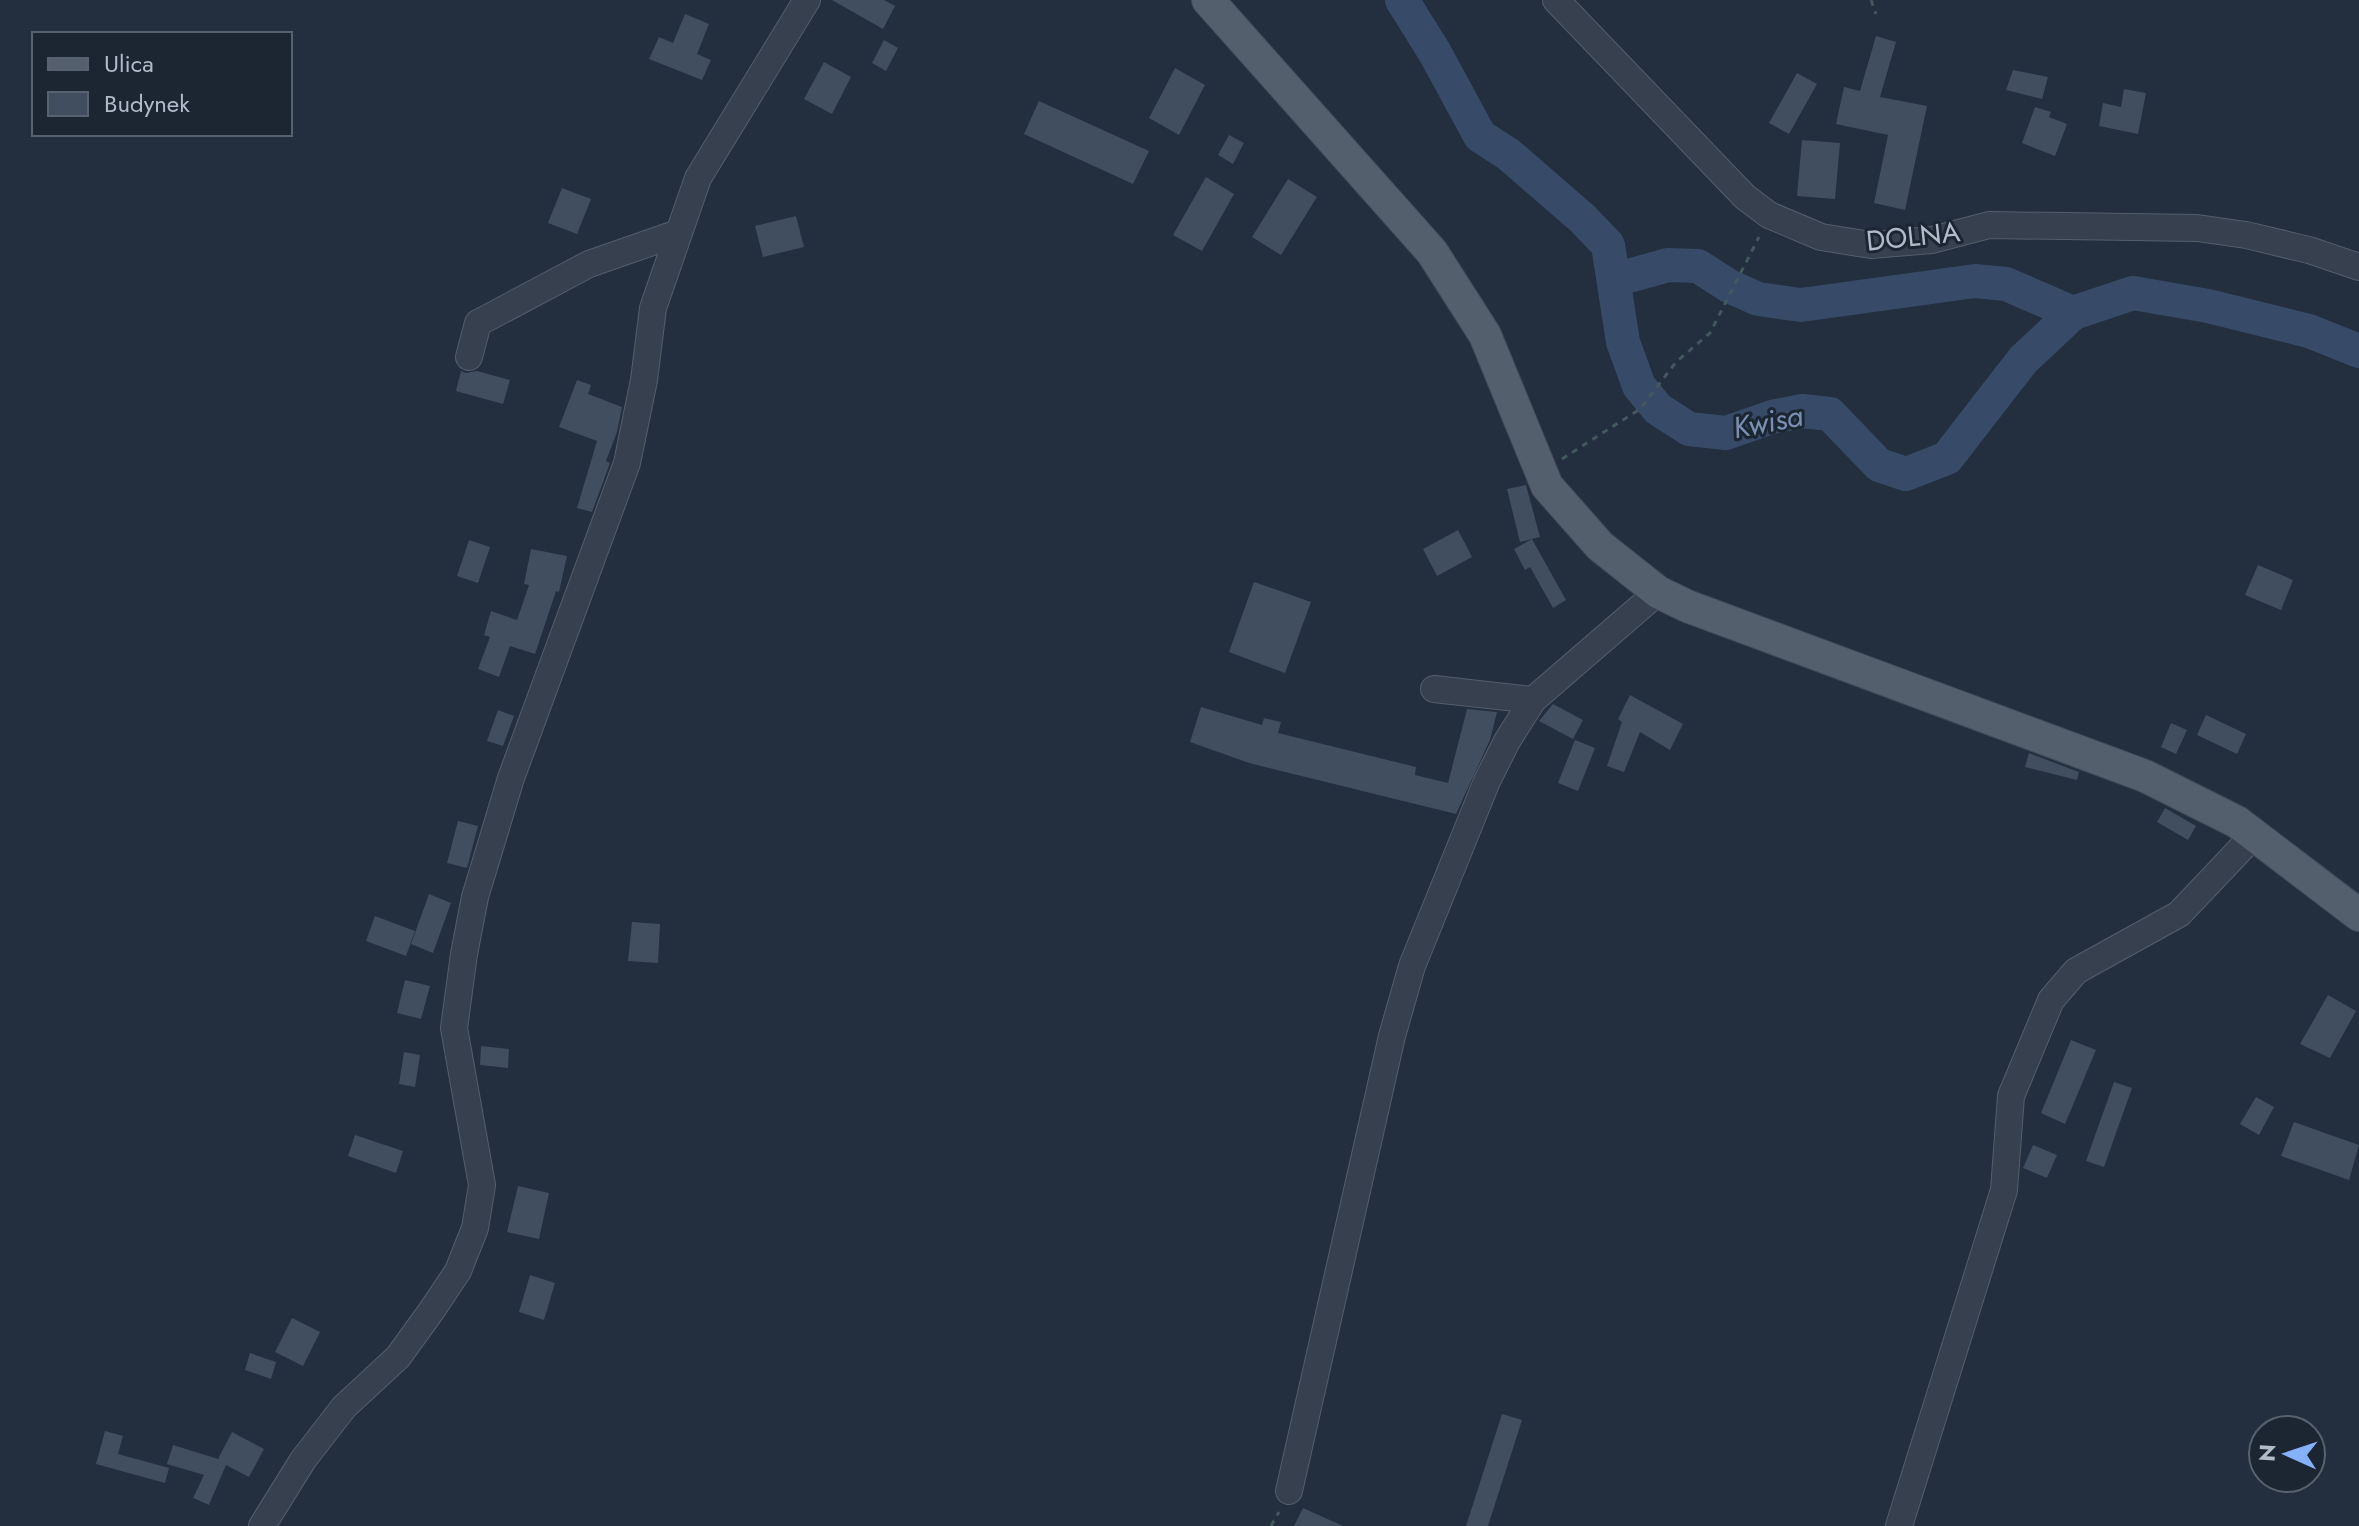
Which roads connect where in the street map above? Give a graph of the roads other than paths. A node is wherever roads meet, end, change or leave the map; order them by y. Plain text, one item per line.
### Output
1 (807, 0) edge
2 (1208, 0) edge
3 (1556, 0) edge
4 (678, 233) junction
5 (2359, 267) edge
6 (469, 357) dead end
7 (1658, 592) junction
8 (1434, 689) dead end
9 (1533, 700) junction
10 (2254, 835) junction
11 (2359, 915) edge
12 (1289, 1491) dead end
13 (262, 1526) edge
14 (1899, 1526) edge

1 - 4 street
2 - 7 main road
3 - 5 street, DOLNA
4 - 6 street
4 - 13 street
7 - 9 street
7 - 10 main road
8 - 9 street
9 - 12 street
10 - 11 main road
10 - 14 street

